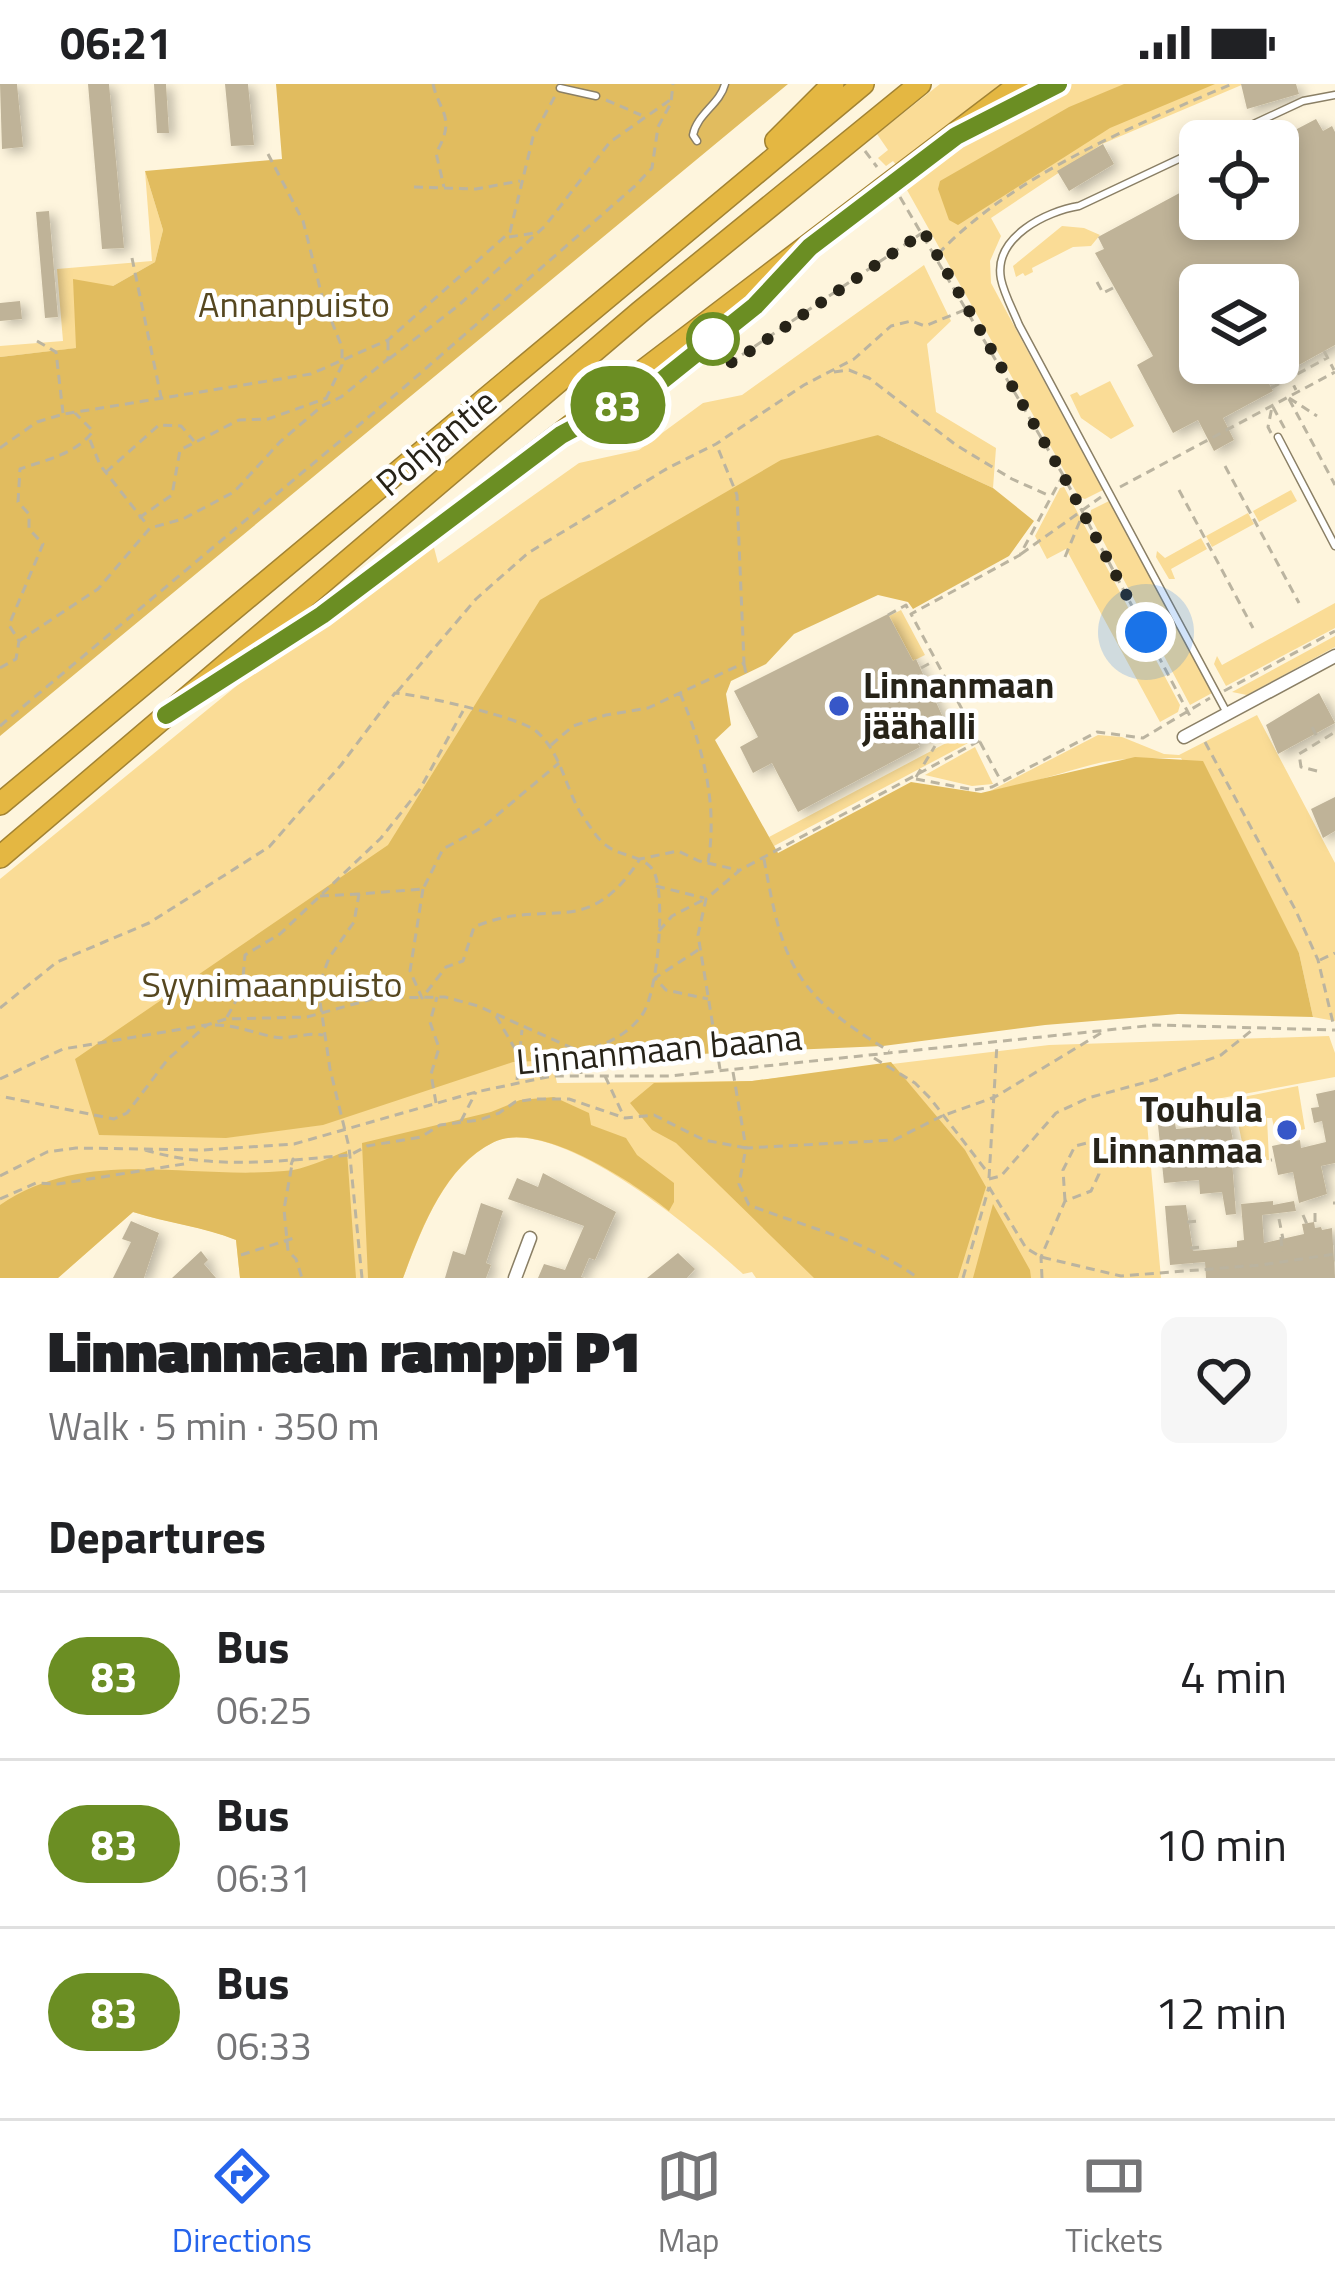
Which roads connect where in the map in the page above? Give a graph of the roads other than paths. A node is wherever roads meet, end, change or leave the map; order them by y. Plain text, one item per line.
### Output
1 (725, 84) edge
2 (833, 84) edge
3 (863, 84) edge
4 (920, 84) edge
5 (1021, 84) edge
6 (1058, 84) edge
7 (560, 88) road end
8 (1335, 95) edge
9 (596, 96) road end
10 (1261, 120) edge
11 (956, 136) junction
12 (698, 141) dead end
13 (1179, 159) edge
14 (728, 195) junction
15 (1276, 438) road end
16 (1335, 546) edge
17 (1335, 656) edge
18 (1227, 712) junction
19 (166, 715) junction
20 (1184, 737) dead end
21 (0, 804) edge
22 (0, 857) edge
23 (530, 1238) dead end
24 (515, 1278) edge

1 - 12 lane
2 - 14 highway
3 - 14 highway, Pohjantie
4 - 19 highway, Pohjantie
5 - 11 highway
6 - 11 highway
7 - 9 lane
8 - 10 lane
11 - 19 highway
13 - 18 lane
14 - 21 highway, Pohjantie
15 - 16 lane
17 - 18 street
18 - 20 street
19 - 22 highway, Pohjantie
23 - 24 street

